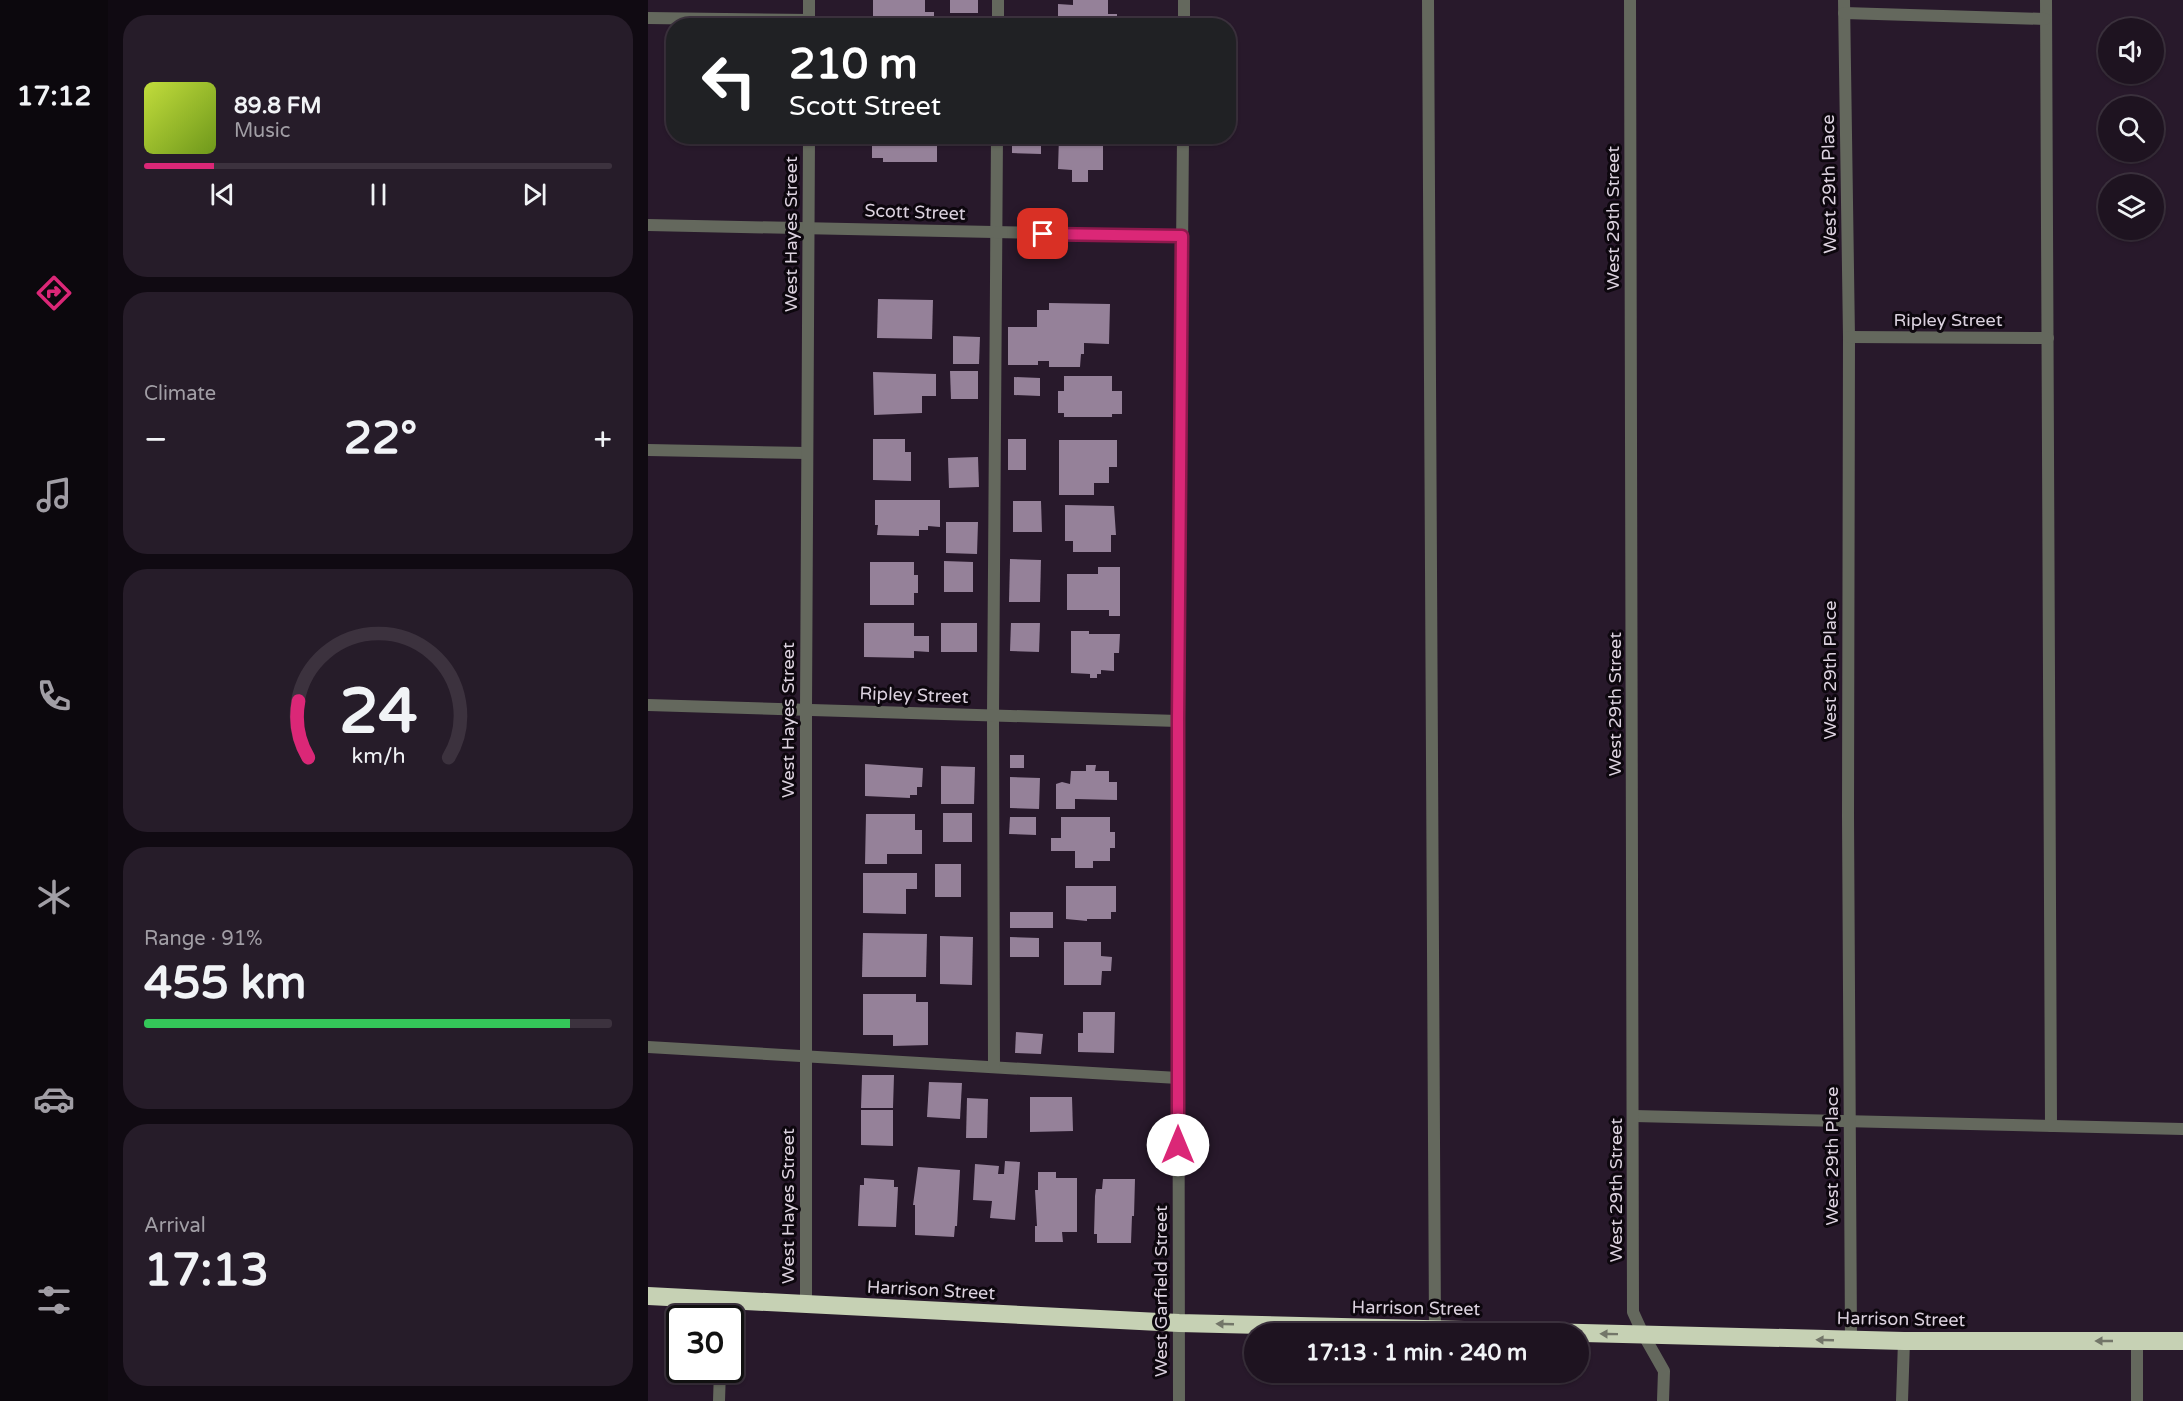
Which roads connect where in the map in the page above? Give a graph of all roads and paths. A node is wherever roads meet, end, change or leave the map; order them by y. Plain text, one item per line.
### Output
1 (809, 0) edge
2 (998, 0) edge
3 (1184, 0) edge
4 (1428, 0) edge
5 (1630, 0) edge
6 (1844, 0) edge
7 (2046, 0) edge
8 (1844, 13) junction
9 (648, 18) edge
10 (809, 18) edge
11 (998, 18) edge
12 (1184, 18) edge
13 (666, 19) edge
14 (2046, 19) junction
15 (809, 144) edge
16 (997, 144) edge
17 (1183, 144) edge
18 (648, 225) edge
19 (809, 227) junction
20 (997, 233) junction
21 (1182, 236) junction
22 (1849, 337) junction
23 (2048, 338) junction
24 (648, 450) edge
25 (807, 453) junction
26 (648, 705) edge
27 (806, 710) junction
28 (993, 715) junction
29 (1178, 721) junction
30 (648, 1047) edge
31 (805, 1056) junction
32 (994, 1067) junction
33 (1178, 1078) junction
34 (1634, 1116) junction
35 (1850, 1120) junction
36 (2051, 1126) junction
37 (2183, 1129) edge
38 (648, 1296) edge
39 (721, 1300) junction
40 (806, 1304) junction
41 (721, 1305) edge
42 (1179, 1323) junction
43 (1434, 1323) edge
44 (1244, 1325) edge
45 (1589, 1333) edge
46 (1643, 1334) junction
47 (1851, 1340) junction
48 (1904, 1341) junction
49 (2137, 1341) junction
50 (2183, 1341) edge
51 (720, 1383) edge
52 (719, 1401) edge
53 (1179, 1401) edge
54 (1663, 1401) edge
55 (1902, 1401) edge
56 (2137, 1401) edge

1 - 10 street
2 - 11 street
3 - 12 street
4 - 43 street
5 - 34 street, West 29th Street
6 - 8 street, West 29th Place
7 - 14 street
8 - 14 street
8 - 22 street, West 29th Place
9 - 13 street
14 - 23 street
15 - 19 street, West Hayes Street
16 - 20 street
17 - 21 street, West Garfield Street
18 - 19 street, Scott Street
19 - 20 street, Scott Street
19 - 25 street, West Hayes Street
20 - 21 street, Scott Street
20 - 28 street
21 - 29 street, West Garfield Street
22 - 23 street, Ripley Street
22 - 35 street, West 29th Place
23 - 36 street
24 - 25 street
25 - 27 street, West Hayes Street
26 - 27 street, Ripley Street
27 - 28 street, Ripley Street
27 - 31 street, West Hayes Street
28 - 29 street, Ripley Street
28 - 32 street
29 - 33 street, West Garfield Street
30 - 31 street
31 - 32 street
31 - 40 street, West Hayes Street
32 - 33 street
33 - 42 street, West Garfield Street
34 - 35 street
34 - 46 street, West 29th Street
35 - 36 street
35 - 47 street, West 29th Place
36 - 37 street
38 - 39 highway, Harrison Street
39 - 40 highway, Harrison Street
39 - 41 street
40 - 42 highway, Harrison Street
44 -> 42 highway, Harrison Street
42 - 53 street, West Garfield Street
46 -> 45 highway, Harrison Street
47 -> 46 highway, Harrison Street
46 - 54 street, West 29th Street
47 - 48 highway, Harrison Street
49 -> 48 highway, Harrison Street
48 - 55 street
49 - 50 highway, Harrison Street
49 - 56 street
51 - 52 street

